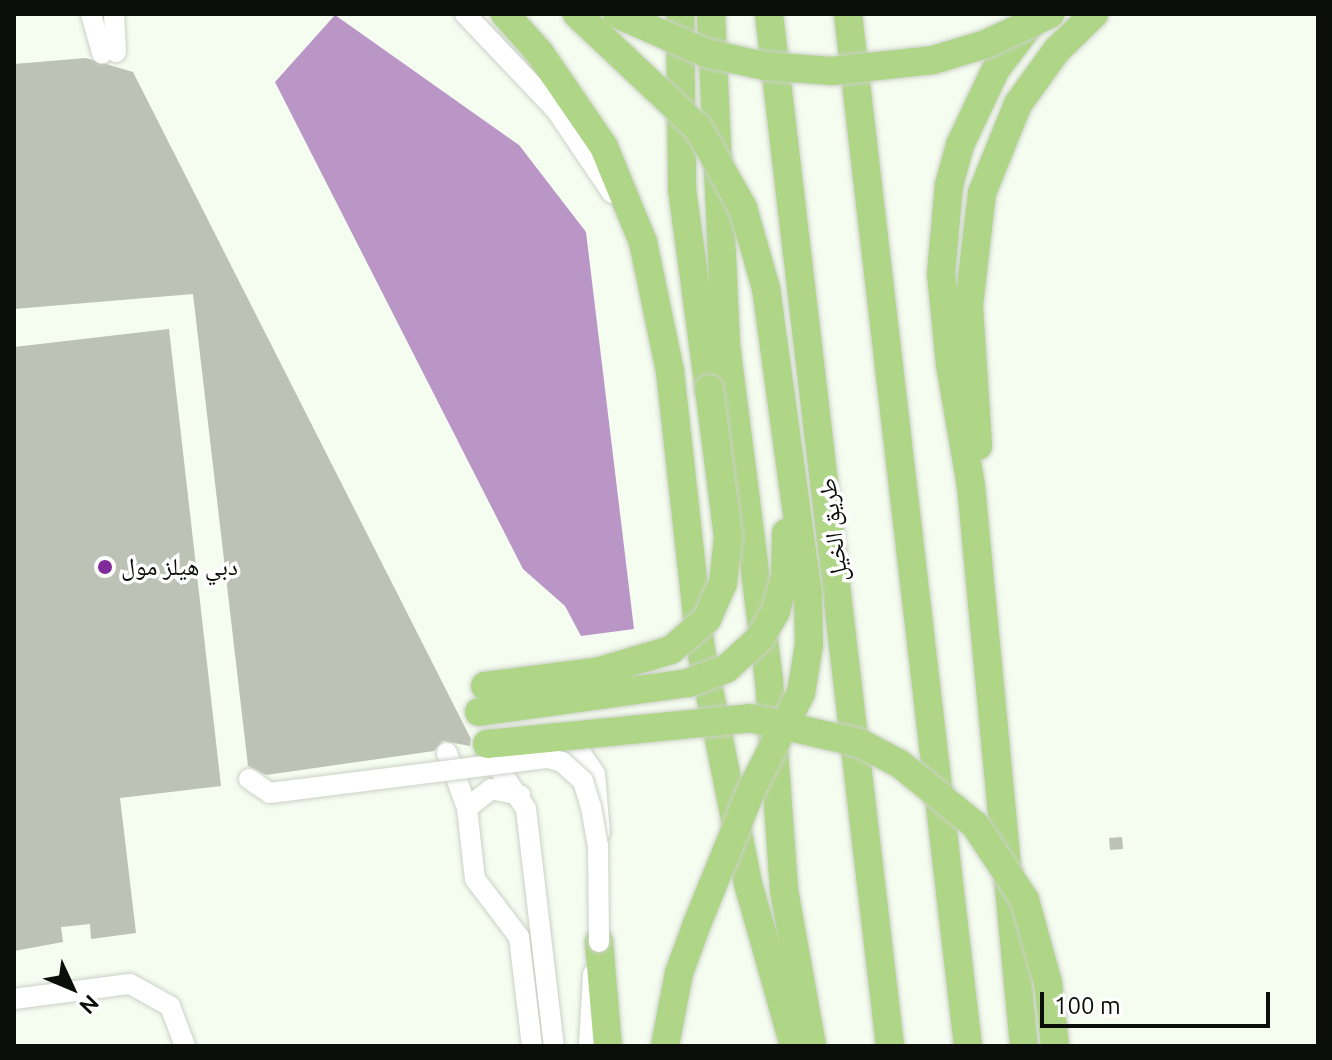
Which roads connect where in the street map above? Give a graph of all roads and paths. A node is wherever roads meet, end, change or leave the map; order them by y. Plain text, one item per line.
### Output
1 (91, 14) edge
2 (114, 14) edge
3 (465, 14) edge
4 (505, 14) edge
5 (577, 14) edge
6 (617, 14) edge
7 (680, 14) edge
8 (711, 14) edge
9 (769, 14) edge
10 (848, 14) edge
11 (1037, 14) edge
12 (1050, 14) edge
13 (1094, 14) edge
14 (643, 242) junction
15 (784, 421) junction
16 (971, 486) junction
17 (485, 725) junction
18 (447, 753) dead end
19 (249, 779) dead end
20 (520, 795) junction
21 (467, 808) junction
22 (598, 845) junction
23 (536, 897) junction
24 (492, 903) junction
25 (599, 942) junction
26 (14, 999) edge
27 (185, 1046) edge
28 (532, 1046) edge
29 (554, 1046) edge
30 (589, 1046) edge
31 (608, 1046) edge
32 (665, 1046) edge
33 (794, 1046) edge
34 (812, 1046) edge
35 (890, 1046) edge
36 (968, 1046) edge
37 (1024, 1046) edge
38 (1055, 1046) edge

1 - 2 lane
3 - 14 lane
4 - 14 highway
5 - 15 highway, bridge
6 - 12 highway, bridge
7 - 17 highway, bridge
8 - 34 highway
9 - 35 highway, طريق الخيل
10 - 36 highway
11 - 16 highway
13 - 16 highway
14 - 33 highway
15 - 17 highway, bridge
15 - 32 highway, bridge
16 - 37 highway
17 - 20 lane
17 - 22 lane, bridge
17 - 38 highway, bridge
18 - 21 lane
19 - 22 lane, bridge
20 - 21 lane
20 - 23 lane
21 - 24 lane
22 - 25 lane, bridge
23 - 24 lane
23 - 29 lane
24 - 28 lane
25 - 30 lane
25 - 31 highway
26 - 27 lane

